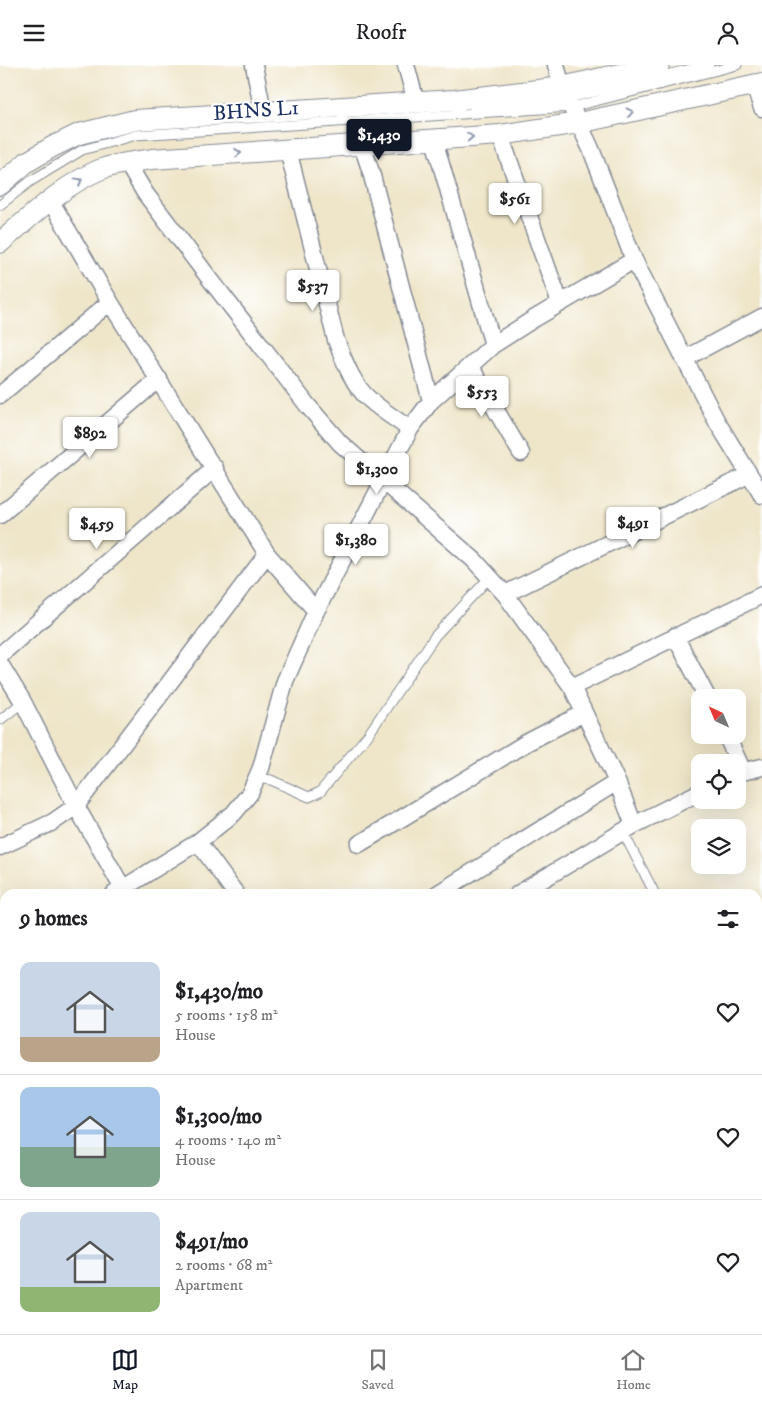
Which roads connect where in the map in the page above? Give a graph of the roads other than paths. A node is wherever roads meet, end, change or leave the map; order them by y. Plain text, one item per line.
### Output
1 (254, 65) edge
2 (406, 65) edge
3 (556, 65) edge
4 (659, 65) edge
5 (709, 65) edge
6 (738, 65) edge
7 (758, 84) edge
8 (416, 103) junction
9 (570, 104) junction
10 (762, 108) edge
11 (263, 112) junction
12 (500, 135) junction
13 (434, 140) junction
14 (362, 145) junction
15 (288, 150) junction
16 (126, 163) junction
17 (1, 185) edge
18 (50, 200) junction
19 (0, 205) edge
20 (0, 243) edge
21 (634, 260) junction
22 (110, 302) junction
23 (560, 303) junction
24 (762, 317) edge
25 (492, 345) junction
26 (684, 359) junction
27 (470, 366) junction
28 (159, 379) junction
29 (0, 395) edge
30 (431, 401) junction
31 (410, 429) junction
32 (521, 453) dead end
33 (214, 468) junction
34 (748, 475) junction
35 (383, 479) junction
36 (762, 495) edge
37 (0, 515) edge
38 (267, 554) junction
39 (490, 577) junction
40 (505, 594) junction
41 (762, 595) edge
42 (316, 611) junction
43 (675, 636) junction
44 (0, 655) edge
45 (0, 664) edge
46 (572, 687) junction
47 (702, 689) edge
48 (23, 702) junction
49 (584, 713) junction
50 (0, 720) edge
51 (762, 767) edge
52 (746, 771) edge
53 (256, 778) junction
54 (617, 782) junction
55 (691, 796) edge
56 (76, 806) junction
57 (628, 828) junction
58 (198, 843) junction
59 (360, 843) dead end
60 (0, 847) edge
61 (119, 889) edge
62 (126, 889) edge
63 (232, 889) edge
64 (445, 889) edge
65 (526, 889) edge
66 (653, 889) edge

1 - 11 street
2 - 8 street
3 - 9 street
4 - 9 street
5 - 9 lane, BHNS L1
6 - 9 lane, BHNS L1
9 -> 7 street
7 - 10 street
8 - 9 street
8 - 11 street
9 - 12 street
9 - 17 lane, BHNS L1
9 - 19 lane, BHNS L1
9 - 21 street
11 - 17 street
13 -> 12 street
12 - 23 street
13 - 14 street
13 - 25 street
14 - 15 street
14 - 30 street
16 -> 15 street
15 - 31 street
18 -> 16 street
16 - 35 street
18 - 20 street
18 - 22 street
21 - 23 street
21 - 26 street
22 - 28 street
22 - 29 street
23 - 25 street
24 - 26 street
25 - 27 street
26 - 34 street
27 - 30 street
27 - 32 street
28 - 33 street
28 - 37 street
30 - 31 street
31 - 35 street
33 - 38 street
33 - 44 street
34 - 36 street
34 - 40 street
35 - 39 street
35 - 42 street
38 - 42 street
38 - 56 street
39 - 40 street
39 - 53 lane
40 - 46 street
41 - 43 street
42 - 53 street
43 - 46 street
43 - 47 street
45 - 48 street
46 - 49 street
48 - 50 lane
48 - 56 street
49 - 54 street
49 - 59 street
51 - 52 street
53 - 58 street
54 - 57 street
54 - 64 street
55 - 57 street
56 - 60 street
56 - 61 street
57 - 65 street
57 - 66 lane
58 - 62 street
58 - 63 street

